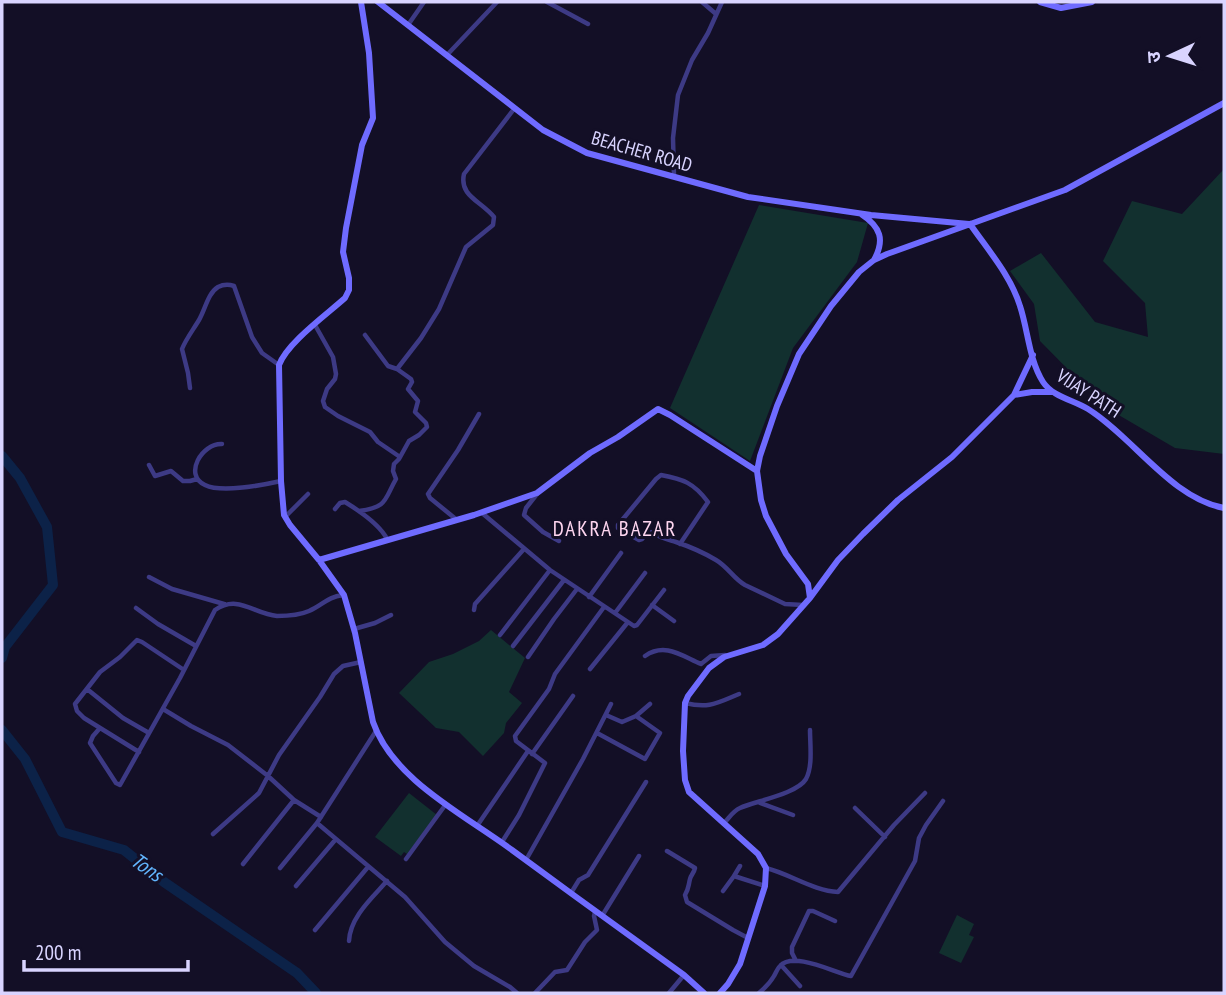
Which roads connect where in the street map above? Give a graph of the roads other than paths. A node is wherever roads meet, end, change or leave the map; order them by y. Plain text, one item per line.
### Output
1 (361, 2) edge
2 (378, 2) edge
3 (424, 2) edge
4 (497, 2) edge
5 (547, 2) edge
6 (702, 2) edge
7 (720, 2) edge
8 (1041, 2) edge
9 (1091, 2) edge
10 (716, 14) junction
11 (588, 24) dead end
12 (407, 25) junction
13 (447, 55) junction
14 (1224, 103) edge
15 (514, 108) junction
16 (674, 177) junction
17 (859, 213) junction
18 (971, 224) junction
19 (874, 260) junction
20 (315, 325) junction
21 (365, 335) dead end
22 (1033, 355) junction
23 (279, 365) junction
24 (397, 369) junction
25 (190, 388) dead end
26 (1051, 391) junction
27 (1014, 395) junction
28 (479, 414) dead end
29 (222, 444) dead end
30 (400, 457) junction
31 (149, 465) dead end
32 (757, 471) junction
33 (197, 479) junction
34 (281, 481) junction
35 (537, 493) junction
36 (308, 494) dead end
37 (1224, 508) edge
38 (335, 509) dead end
39 (359, 511) junction
40 (482, 512) junction
41 (285, 517) junction
42 (457, 520) junction
43 (387, 539) junction
44 (558, 541) dead end
45 (680, 544) junction
46 (524, 549) junction
47 (621, 553) dead end
48 (319, 560) junction
49 (550, 570) junction
50 (645, 573) dead end
51 (149, 577) dead end
52 (564, 580) junction
53 (577, 589) junction
54 (664, 590) dead end
55 (344, 595) junction
56 (589, 597) junction
57 (810, 598) junction
58 (224, 604) junction
59 (652, 605) junction
60 (804, 605) junction
61 (604, 607) junction
62 (136, 608) dead end
63 (474, 610) dead end
64 (614, 613) junction
65 (391, 615) dead end
66 (674, 621) dead end
67 (628, 622) junction
68 (354, 629) junction
69 (500, 635) dead end
70 (196, 646) junction
71 (513, 646) dead end
72 (730, 655) junction
73 (645, 656) dead end
74 (528, 657) dead end
75 (360, 662) junction
76 (184, 670) junction
77 (590, 670) dead end
78 (87, 689) junction
79 (739, 694) dead end
80 (573, 696) dead end
81 (685, 703) junction
82 (611, 704) dead end
83 (650, 704) dead end
84 (163, 709) junction
85 (606, 715) junction
86 (636, 716) junction
87 (100, 728) junction
88 (810, 730) dead end
89 (376, 731) junction
90 (149, 733) junction
91 (597, 733) junction
92 (139, 752) junction
93 (530, 752) junction
94 (268, 776) junction
95 (646, 782) dead end
96 (925, 793) dead end
97 (294, 800) junction
98 (943, 801) dead end
99 (760, 802) junction
100 (446, 804) junction
101 (855, 808) dead end
102 (793, 815) dead end
103 (319, 820) junction
104 (724, 823) junction
105 (477, 826) junction
106 (213, 834) dead end
107 (885, 837) junction
108 (336, 839) junction
109 (502, 842) junction
110 (667, 851) dead end
111 (639, 856) dead end
112 (406, 859) dead end
113 (526, 860) junction
114 (243, 864) dead end
115 (740, 866) dead end
116 (368, 867) junction
117 (280, 868) dead end
118 (766, 868) junction
119 (733, 876) junction
120 (387, 881) junction
121 (296, 886) dead end
122 (765, 886) junction
123 (723, 891) dead end
124 (570, 893) junction
125 (599, 914) junction
126 (835, 921) dead end
127 (315, 930) dead end
128 (749, 938) junction
129 (349, 941) dead end
130 (796, 961) junction
131 (781, 965) junction
132 (684, 975) junction
133 (800, 986) dead end
134 (517, 993) edge
135 (536, 993) edge
136 (668, 993) edge
137 (704, 993) edge
138 (720, 993) edge
139 (759, 993) edge

1 - 20 street
2 - 12 street, BEACHER ROAD
3 - 12 street
4 - 13 street
5 - 11 street
6 - 10 street
7 - 10 street
8 - 9 street
10 - 16 street
12 - 13 street, BEACHER ROAD
13 - 15 street, BEACHER ROAD
14 - 18 street
15 - 16 street, BEACHER ROAD
15 - 24 street
16 - 17 street, BEACHER ROAD
17 - 18 street, BEACHER ROAD
17 - 19 street
18 - 19 street
18 - 22 street, VIJAY PATH
19 - 32 street
20 - 23 street
20 - 30 street
21 - 24 street
22 - 26 street, VIJAY PATH
22 - 27 street
23 - 25 street
23 - 34 street
24 - 30 street
26 - 27 street
26 - 37 street, VIJAY PATH
27 - 57 street
28 - 42 street
29 - 33 street
30 - 39 street
31 - 33 street
32 - 35 street
32 - 57 street
33 - 34 street
34 - 41 street
35 - 40 street
35 - 44 street
36 - 41 street
38 - 39 street
39 - 43 street
40 - 42 street
40 - 46 street
41 - 48 street
42 - 43 street
43 - 48 street
45 - 45 street
45 - 60 street
46 - 49 street
46 - 63 street
47 - 56 street
48 - 55 street
49 - 52 street
49 - 69 street
50 - 64 street
51 - 58 street
52 - 53 street
52 - 71 street
53 - 56 street
53 - 74 street
54 - 59 street
55 - 58 street
55 - 68 street
56 - 61 street
57 - 60 street
58 - 70 street
59 - 66 street
59 - 67 street
60 - 72 street
61 - 64 street
61 - 93 street
62 - 70 street
64 - 67 street
65 - 68 street
67 - 77 street
68 - 75 street
70 - 76 street
72 - 73 street
72 - 81 street
75 - 89 street
75 - 94 street
76 - 78 street
76 - 84 street
78 - 87 street
78 - 90 street
79 - 81 street
80 - 93 street
81 - 104 street
82 - 85 street
83 - 86 street
84 - 90 street
84 - 94 street
85 - 86 street
85 - 91 street
86 - 91 street
87 - 92 street
87 - 92 street
88 - 99 street
89 - 100 street
89 - 103 street
90 - 92 street
91 - 113 street
93 - 105 street
93 - 109 street
94 - 97 street
94 - 106 street
95 - 124 street
96 - 107 street
97 - 103 street
97 - 114 street
98 - 130 street
99 - 102 street
99 - 104 street
100 - 105 street
100 - 112 street
101 - 107 street
103 - 108 street
103 - 117 street
104 - 118 street
105 - 109 street
107 - 118 street
108 - 116 street
108 - 121 street
109 - 113 street
110 - 128 street
111 - 125 street
113 - 124 street
115 - 119 street
116 - 120 street
116 - 127 street
118 - 122 street
119 - 122 street
119 - 123 street
120 - 129 street
120 - 134 street
122 - 128 street
124 - 125 street
125 - 132 street
125 - 135 street
126 - 130 street
128 - 138 street
130 - 131 street
131 - 133 street
131 - 139 street
132 - 136 street
132 - 137 street

